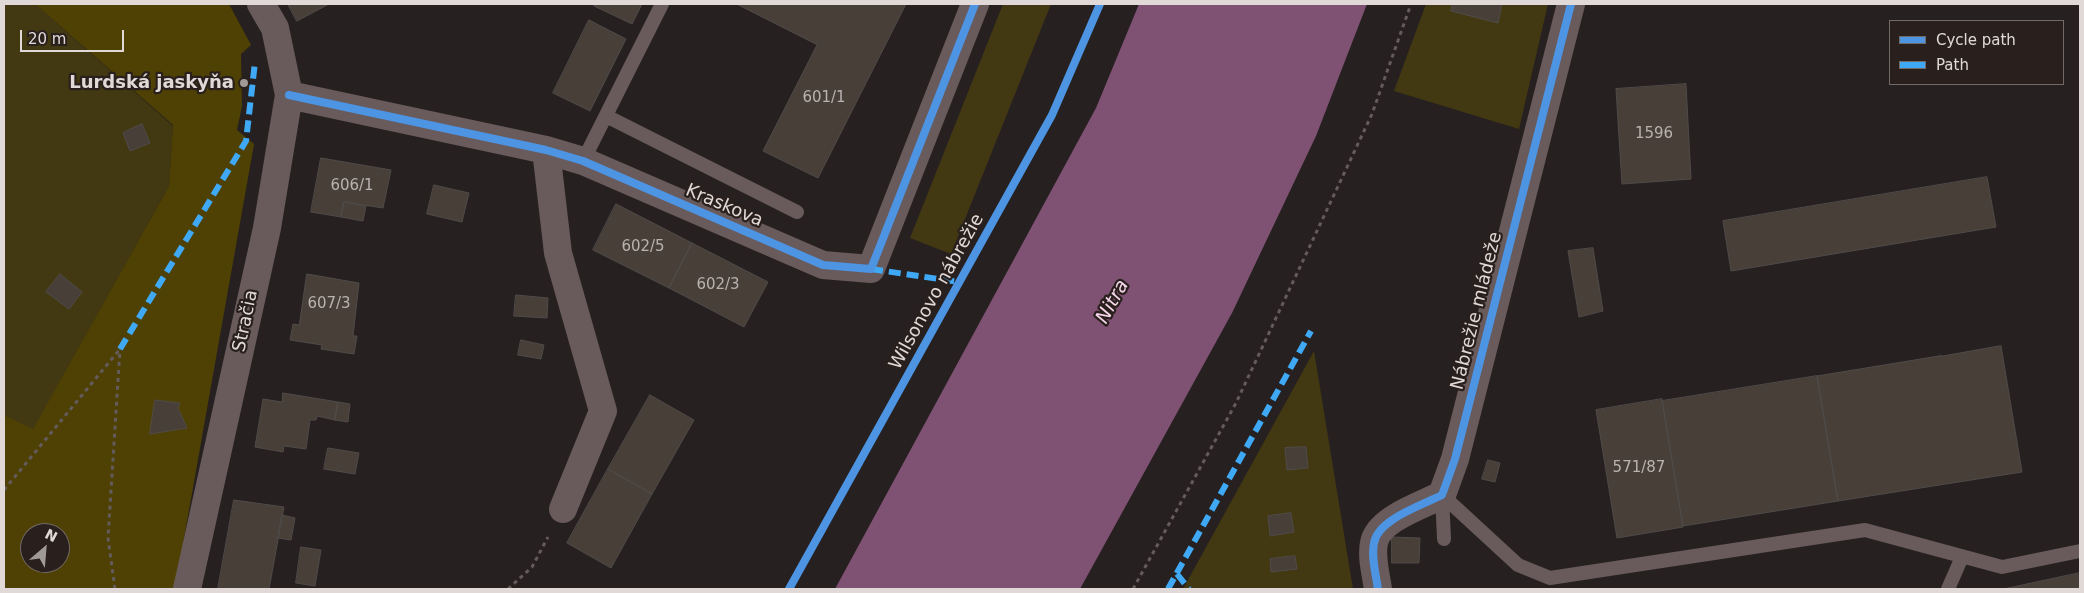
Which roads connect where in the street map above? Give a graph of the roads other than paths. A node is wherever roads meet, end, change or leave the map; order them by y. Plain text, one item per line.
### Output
1 (261, 4) edge
2 (662, 4) edge
3 (975, 4) edge
4 (1571, 4) edge
5 (289, 95) junction
6 (606, 116) junction
7 (546, 150) junction
8 (583, 161) junction
9 (797, 212) dead end
10 (1442, 495) junction
11 (563, 509) road end
12 (1444, 539) dead end
13 (2080, 551) edge
14 (1962, 557) junction
15 (187, 589) edge
16 (1378, 589) edge
17 (1948, 589) edge

1 - 5 street, Stračia
2 - 6 lane
3 - 8 street, Kraskova
4 - 10 street, Nábrežie mládeže
5 - 7 street, Kraskova
5 - 15 street, Stračia
6 - 8 lane
6 - 9 lane
7 - 8 street, Kraskova
7 - 11 street
10 - 12 lane
10 - 14 lane
10 - 16 street
13 - 14 lane
14 - 17 lane

